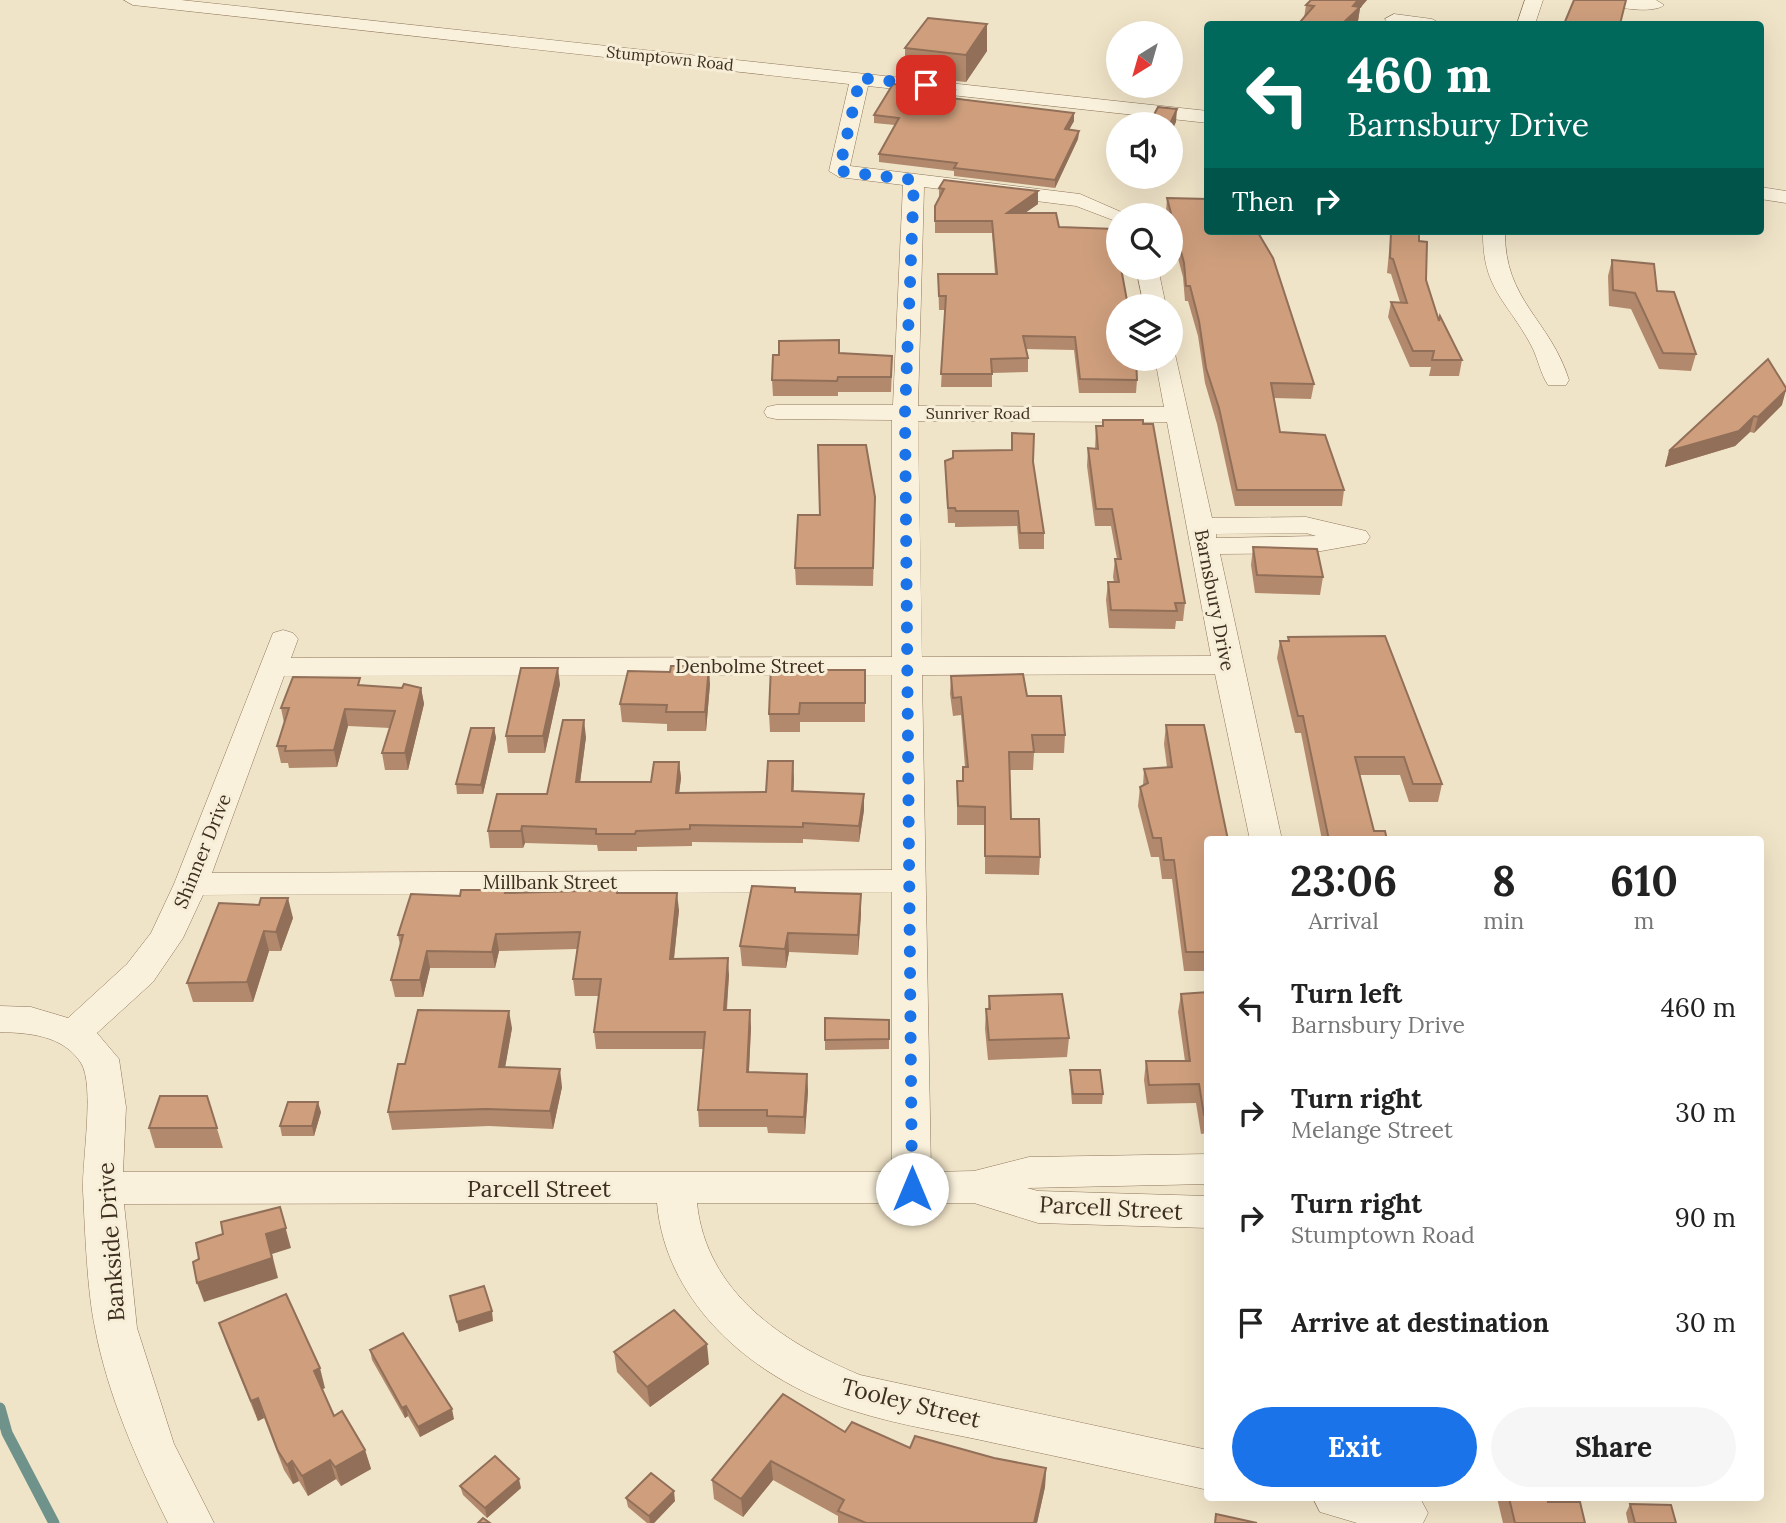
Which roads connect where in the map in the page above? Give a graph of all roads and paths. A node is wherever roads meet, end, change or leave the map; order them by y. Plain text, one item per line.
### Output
1 (133, 0) edge
2 (1409, 0) edge
3 (1534, 0) edge
4 (1611, 0) edge
5 (1655, 5) dead end
6 (1393, 21) edge
7 (1527, 21) edge
8 (860, 78) junction
9 (1204, 117) edge
10 (914, 180) junction
11 (1764, 194) edge
12 (1786, 197) edge
13 (1106, 211) edge
14 (1494, 235) edge
15 (1170, 371) edge
16 (1557, 380) dead end
17 (776, 412) dead end
18 (905, 413) junction
19 (1180, 415) junction
20 (278, 653) joint
21 (1228, 665) junction
22 (908, 666) junction
23 (1265, 836) edge
24 (910, 881) junction
25 (191, 884) junction
26 (0, 1019) edge
27 (74, 1033) junction
28 (1204, 1169) edge
29 (974, 1187) junction
30 (103, 1188) junction
31 (676, 1189) junction
32 (912, 1189) junction
33 (1204, 1212) edge
34 (1204, 1469) edge
35 (1352, 1501) edge
36 (1405, 1511) edge
37 (191, 1523) edge

1 - 8 street, Stumptown Road
2 - 6 street
3 - 7 street
4 - 5 street
8 - 9 street, Stumptown Road
8 - 10 street
10 - 13 street
10 - 18 street
11 - 12 street
14 - 16 street
15 - 19 street, Barnsbury Drive
17 - 18 street, Sunriver Road
18 - 19 street, Sunriver Road
18 - 22 street
19 - 21 street, Barnsbury Drive
20 - 22 street, Denbolme Street
20 - 25 street, Shinner Drive
21 - 22 street, Denbolme Street
21 - 23 street, Barnsbury Drive
22 - 24 street
24 - 25 street, Millbank Street
24 - 32 street
25 - 27 street, Shinner Drive
26 - 27 street, Bankside Drive
27 - 30 street, Bankside Drive
28 - 29 street, Parcell Street
29 - 32 street, Parcell Street
29 - 33 street, Parcell Street
30 - 31 street, Parcell Street
30 - 37 street, Bankside Drive
31 - 32 street, Parcell Street
31 - 34 street, Tooley Street
35 - 36 street

